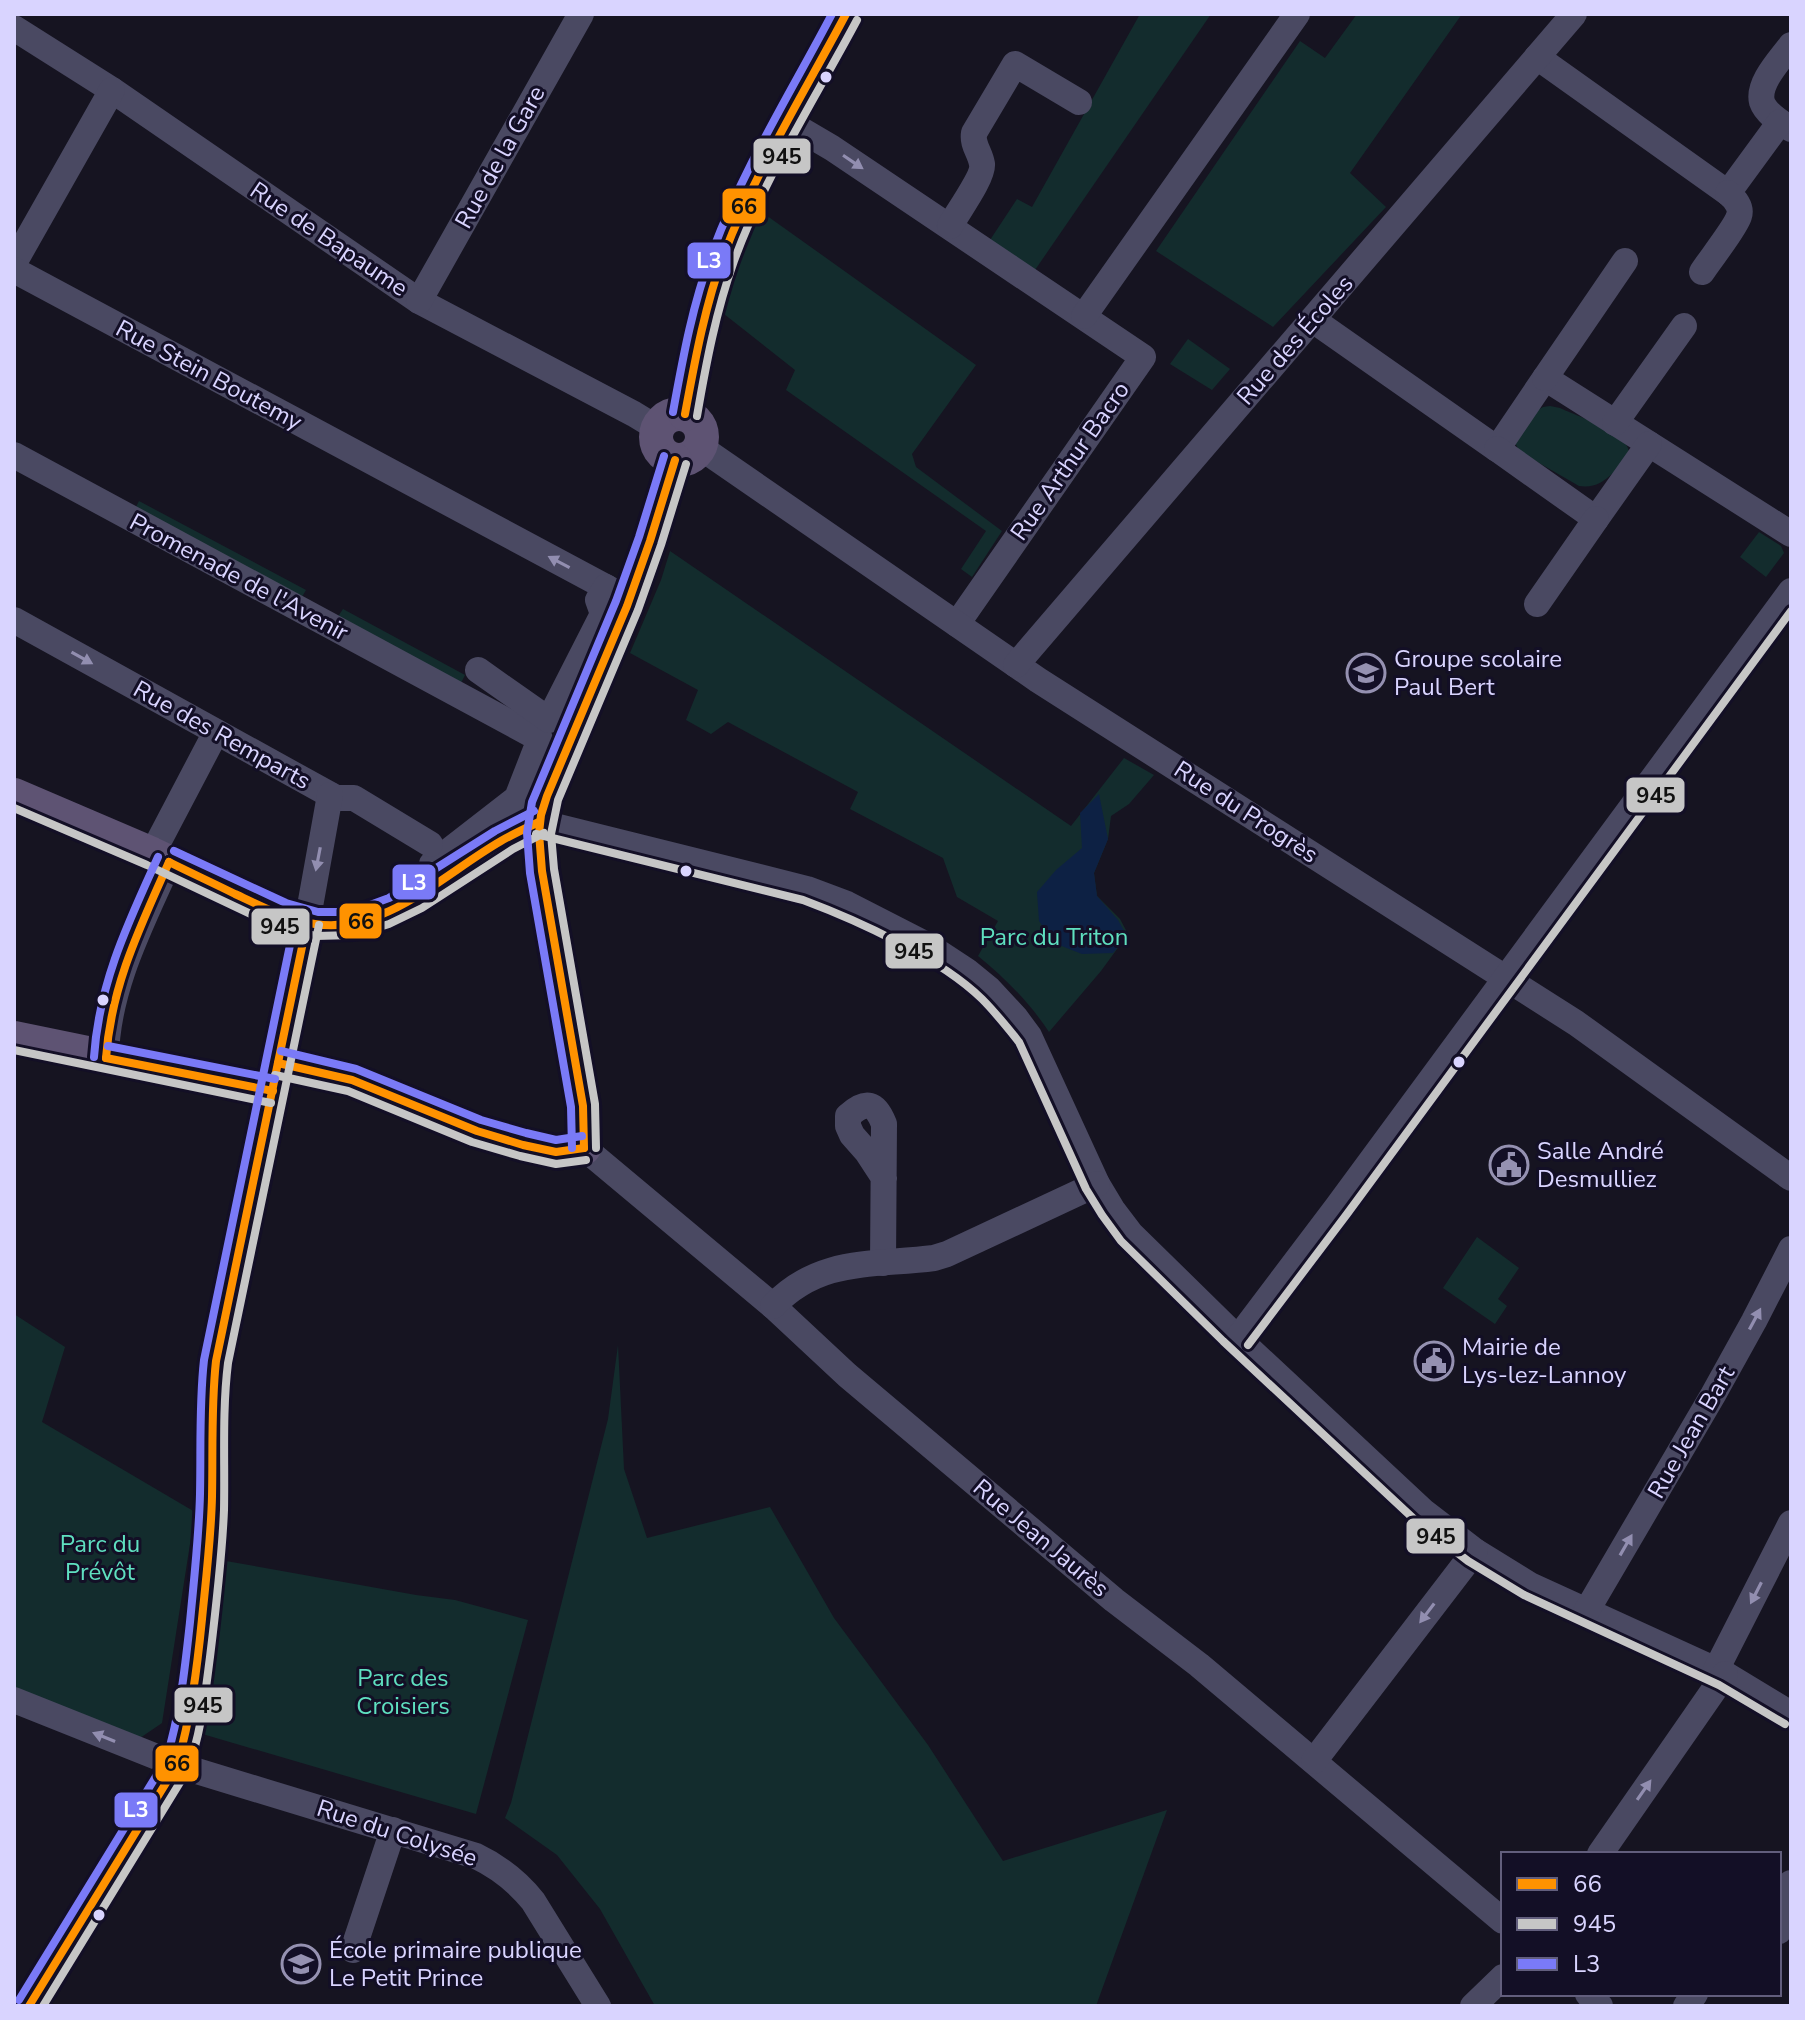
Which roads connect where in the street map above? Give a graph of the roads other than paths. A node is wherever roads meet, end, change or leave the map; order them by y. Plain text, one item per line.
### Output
1 (581, 14) edge
2 (846, 14) edge
3 (1297, 14) edge
4 (1574, 14) edge
5 (14, 28) edge
6 (1791, 45) edge
7 (1537, 57) junction
8 (112, 90) junction
9 (1079, 102) dead end
10 (786, 121) junction
11 (1786, 125) edge
12 (1728, 193) junction
13 (950, 226) junction
14 (1625, 261) dead end
15 (14, 263) edge
16 (14, 270) edge
17 (1702, 272) dead end
18 (419, 301) junction
19 (1084, 316) junction
20 (1313, 320) junction
21 (1684, 326) dead end
22 (1545, 378) junction
23 (671, 421) junction
24 (1615, 423) junction
25 (1649, 444) junction
26 (1497, 449) junction
27 (688, 453) junction
28 (14, 455) edge
29 (1596, 519) junction
30 (1791, 534) edge
31 (1791, 591) edge
32 (617, 593) junction
33 (1537, 604) dead end
34 (14, 620) edge
35 (957, 624) junction
36 (1016, 665) junction
37 (478, 670) dead end
38 (544, 729) junction
39 (216, 732) junction
40 (14, 795) edge
41 (330, 795) junction
42 (539, 822) junction
43 (160, 858) junction
44 (307, 923) junction
45 (1505, 978) junction
46 (14, 1038) edge
47 (106, 1058) junction
48 (276, 1077) junction
49 (584, 1148) junction
50 (884, 1178) dead end
51 (1791, 1178) edge
52 (1097, 1184) junction
53 (1791, 1249) edge
54 (883, 1263) junction
55 (773, 1306) junction
56 (1238, 1338) junction
57 (1791, 1523) edge
58 (1475, 1551) junction
59 (1586, 1612) junction
60 (1721, 1672) junction
61 (14, 1700) edge
62 (1791, 1714) edge
63 (1314, 1761) junction
64 (177, 1765) junction
65 (393, 1830) junction
66 (1601, 1852) edge
67 (1791, 1883) edge
68 (1781, 1917) edge
69 (1501, 1919) edge
70 (353, 1950) dead end
71 (1501, 1979) edge
72 (29, 2006) edge
73 (598, 2006) edge
74 (1473, 2006) edge

1 - 18 street, Rue de la Gare
2 - 10 main road
3 - 19 street
4 - 7 street, Rue des Écoles
5 - 8 street, Rue de Bapaume
6 - 11 street
7 - 12 street
7 - 20 street, Rue des Écoles
8 - 15 street
8 - 18 street, Rue de Bapaume
9 - 13 street
10 -> 13 street, Rue Arthur Bacro
10 - 23 main road
11 - 12 street
12 - 17 street
13 - 19 street, Rue Arthur Bacro
14 - 22 street
32 -> 16 street, Rue Stein Boutemy
18 - 23 street, Rue de Bapaume
19 - 35 street, Rue Arthur Bacro
20 - 26 street
20 - 36 street, Rue des Écoles
21 - 24 street
22 - 24 street
22 - 26 street
23 - 27 main road
24 - 25 street
25 - 29 street
25 - 30 street
26 - 29 street
27 - 32 main road
27 - 35 street, Rue du Progrès
28 - 38 street, Promenade de l'Avenir
29 - 33 street
31 - 45 street
32 - 38 street
32 - 42 main road
34 -> 39 street, Rue des Remparts
35 - 36 street, Rue du Progrès
36 - 45 street, Rue du Progrès
37 - 38 street
38 - 41 street, Rue des Remparts
39 - 41 street, Rue des Remparts
39 - 43 street
40 - 43 main road
41 -> 44 street
42 - 44 main road
42 - 49 main road
42 - 52 street
43 - 44 main road
43 - 47 street
44 - 48 main road
45 - 51 street, Rue du Progrès
45 - 56 street
46 - 47 main road
47 - 48 main road
48 - 49 main road
48 - 64 main road
49 - 55 street, Rue Jean Jaurès
50 - 54 street
52 - 54 street
52 - 56 street
59 -> 53 street, Rue Jean Bart
54 - 55 street
55 - 63 street, Rue Jean Jaurès
56 - 58 street
57 -> 60 street
58 - 59 street
58 -> 63 street
59 - 60 street
60 - 62 street
66 -> 60 street
64 -> 61 street, Rue du Colysée
63 - 69 street, Rue Jean Jaurès
64 - 65 street, Rue du Colysée
64 - 72 main road
65 - 70 street
65 - 73 street, Rue du Colysée
67 - 68 street
71 - 74 street

